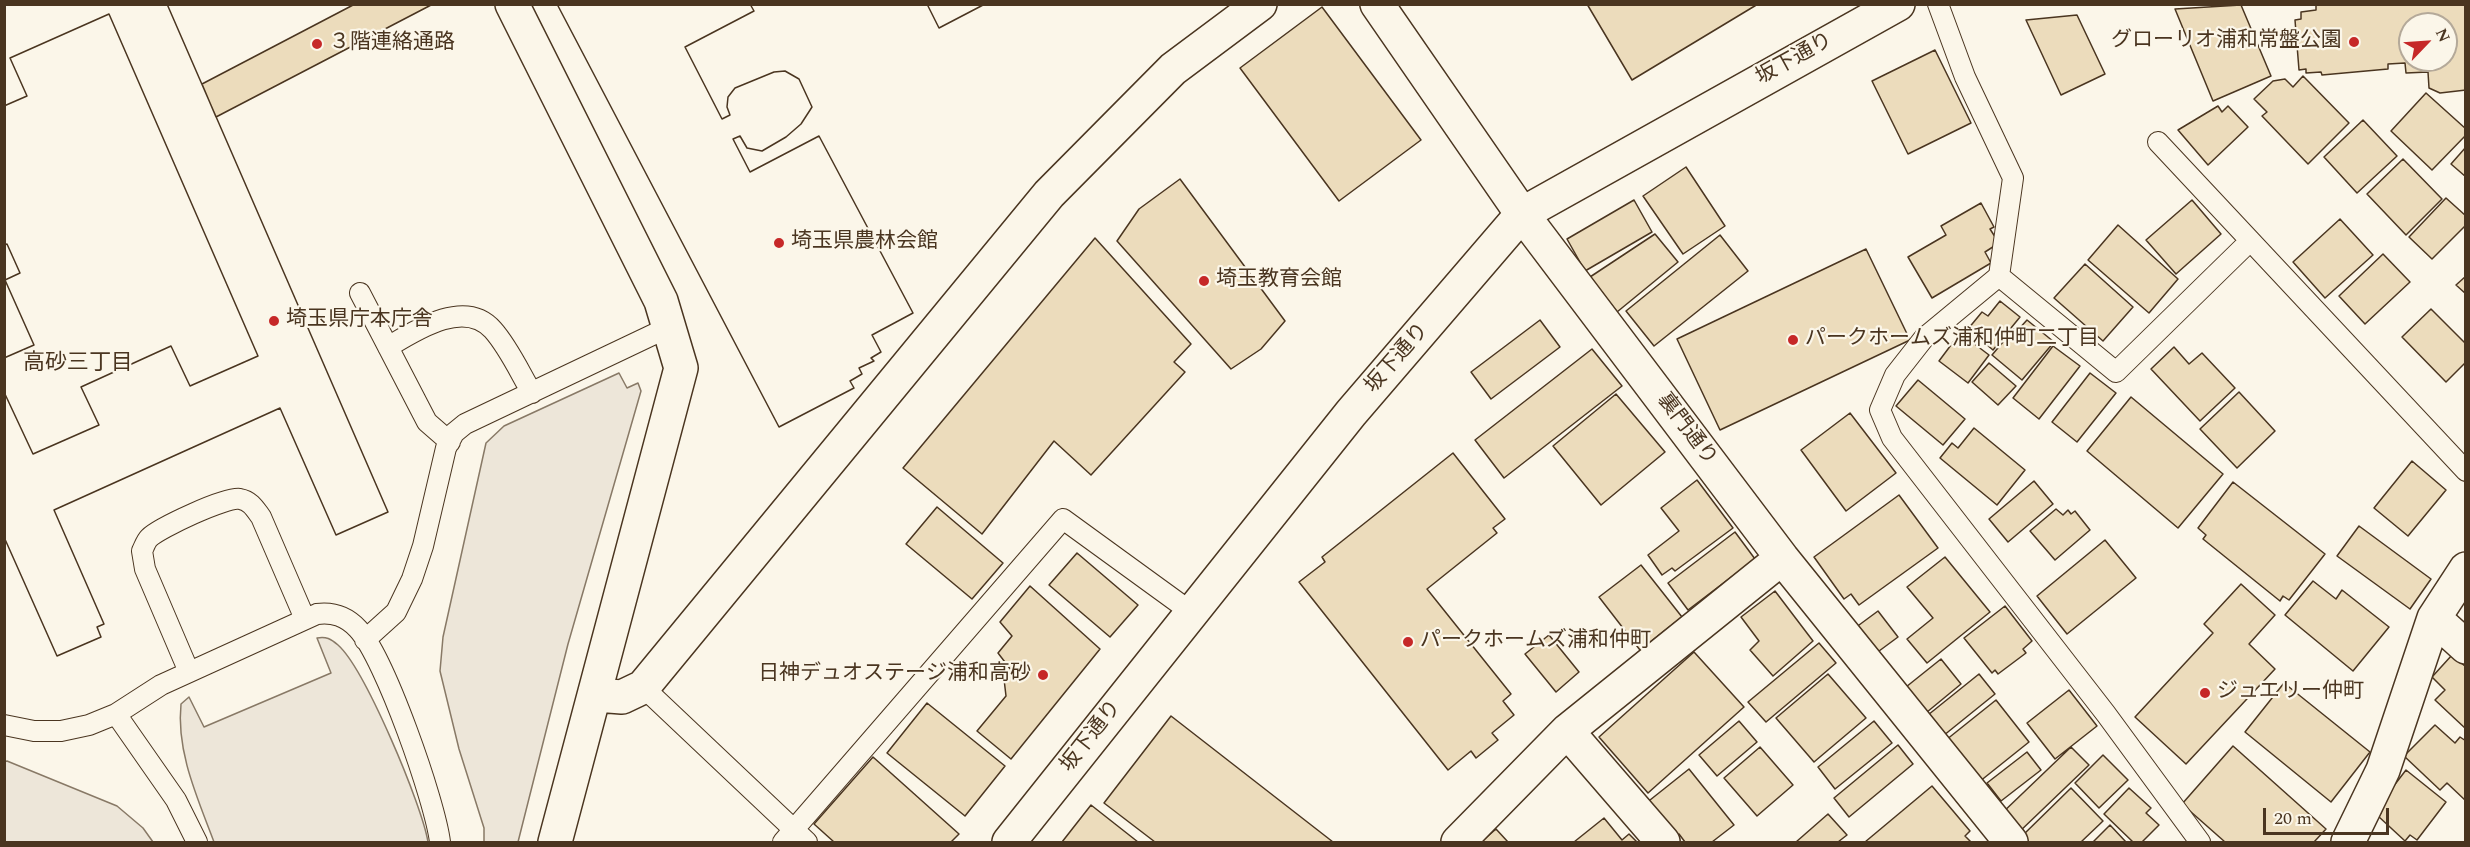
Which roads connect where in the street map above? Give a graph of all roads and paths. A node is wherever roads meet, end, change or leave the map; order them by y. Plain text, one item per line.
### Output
1 (512, 4) edge
2 (1260, 4) edge
3 (1377, 4) edge
4 (1898, 4) edge
5 (1938, 4) edge
6 (2158, 142) dead end
7 (1522, 214) junction
8 (2250, 241) junction
9 (1999, 276) junction
10 (360, 293) dead end
11 (669, 327) junction
12 (388, 346) junction
13 (532, 393) junction
14 (450, 442) junction
15 (2466, 471) edge
16 (1782, 558) junction
17 (2466, 569) edge
18 (1191, 612) junction
19 (2434, 618) junction
20 (305, 619) junction
21 (365, 640) junction
22 (2466, 647) edge
23 (189, 672) junction
24 (643, 687) junction
25 (596, 695) junction
26 (116, 714) junction
27 (4, 725) edge
28 (1567, 731) junction
29 (795, 838) edge
30 (2000, 839) edge
31 (197, 843) edge
32 (440, 843) edge
33 (555, 843) edge
34 (1009, 843) edge
35 (1458, 843) edge
36 (1663, 843) edge
37 (2200, 843) edge
38 (2348, 843) edge

1 - 11 street
2 - 24 street
3 - 7 street, 裏門通り
4 - 7 street, 坂下通り
5 - 9 lane
6 - 8 lane
7 - 16 street, 裏門通り
7 - 18 street, 坂下通り
8 - 9 lane
8 - 15 lane
9 - 37 lane
10 - 12 lane
11 - 13 lane
11 - 25 street
12 - 13 lane
12 - 14 lane
13 - 14 lane
14 - 21 lane
16 - 28 street
16 - 30 street, 裏門通り
17 - 19 street
18 - 29 lane
18 - 34 street, 坂下通り
19 - 22 street
19 - 38 street
20 - 21 lane
20 - 23 lane
20 - 23 lane
21 - 32 lane
23 - 26 lane
24 - 25 street
24 - 29 lane
25 - 33 street
26 - 27 lane
26 - 31 lane
28 - 35 street
28 - 36 street

